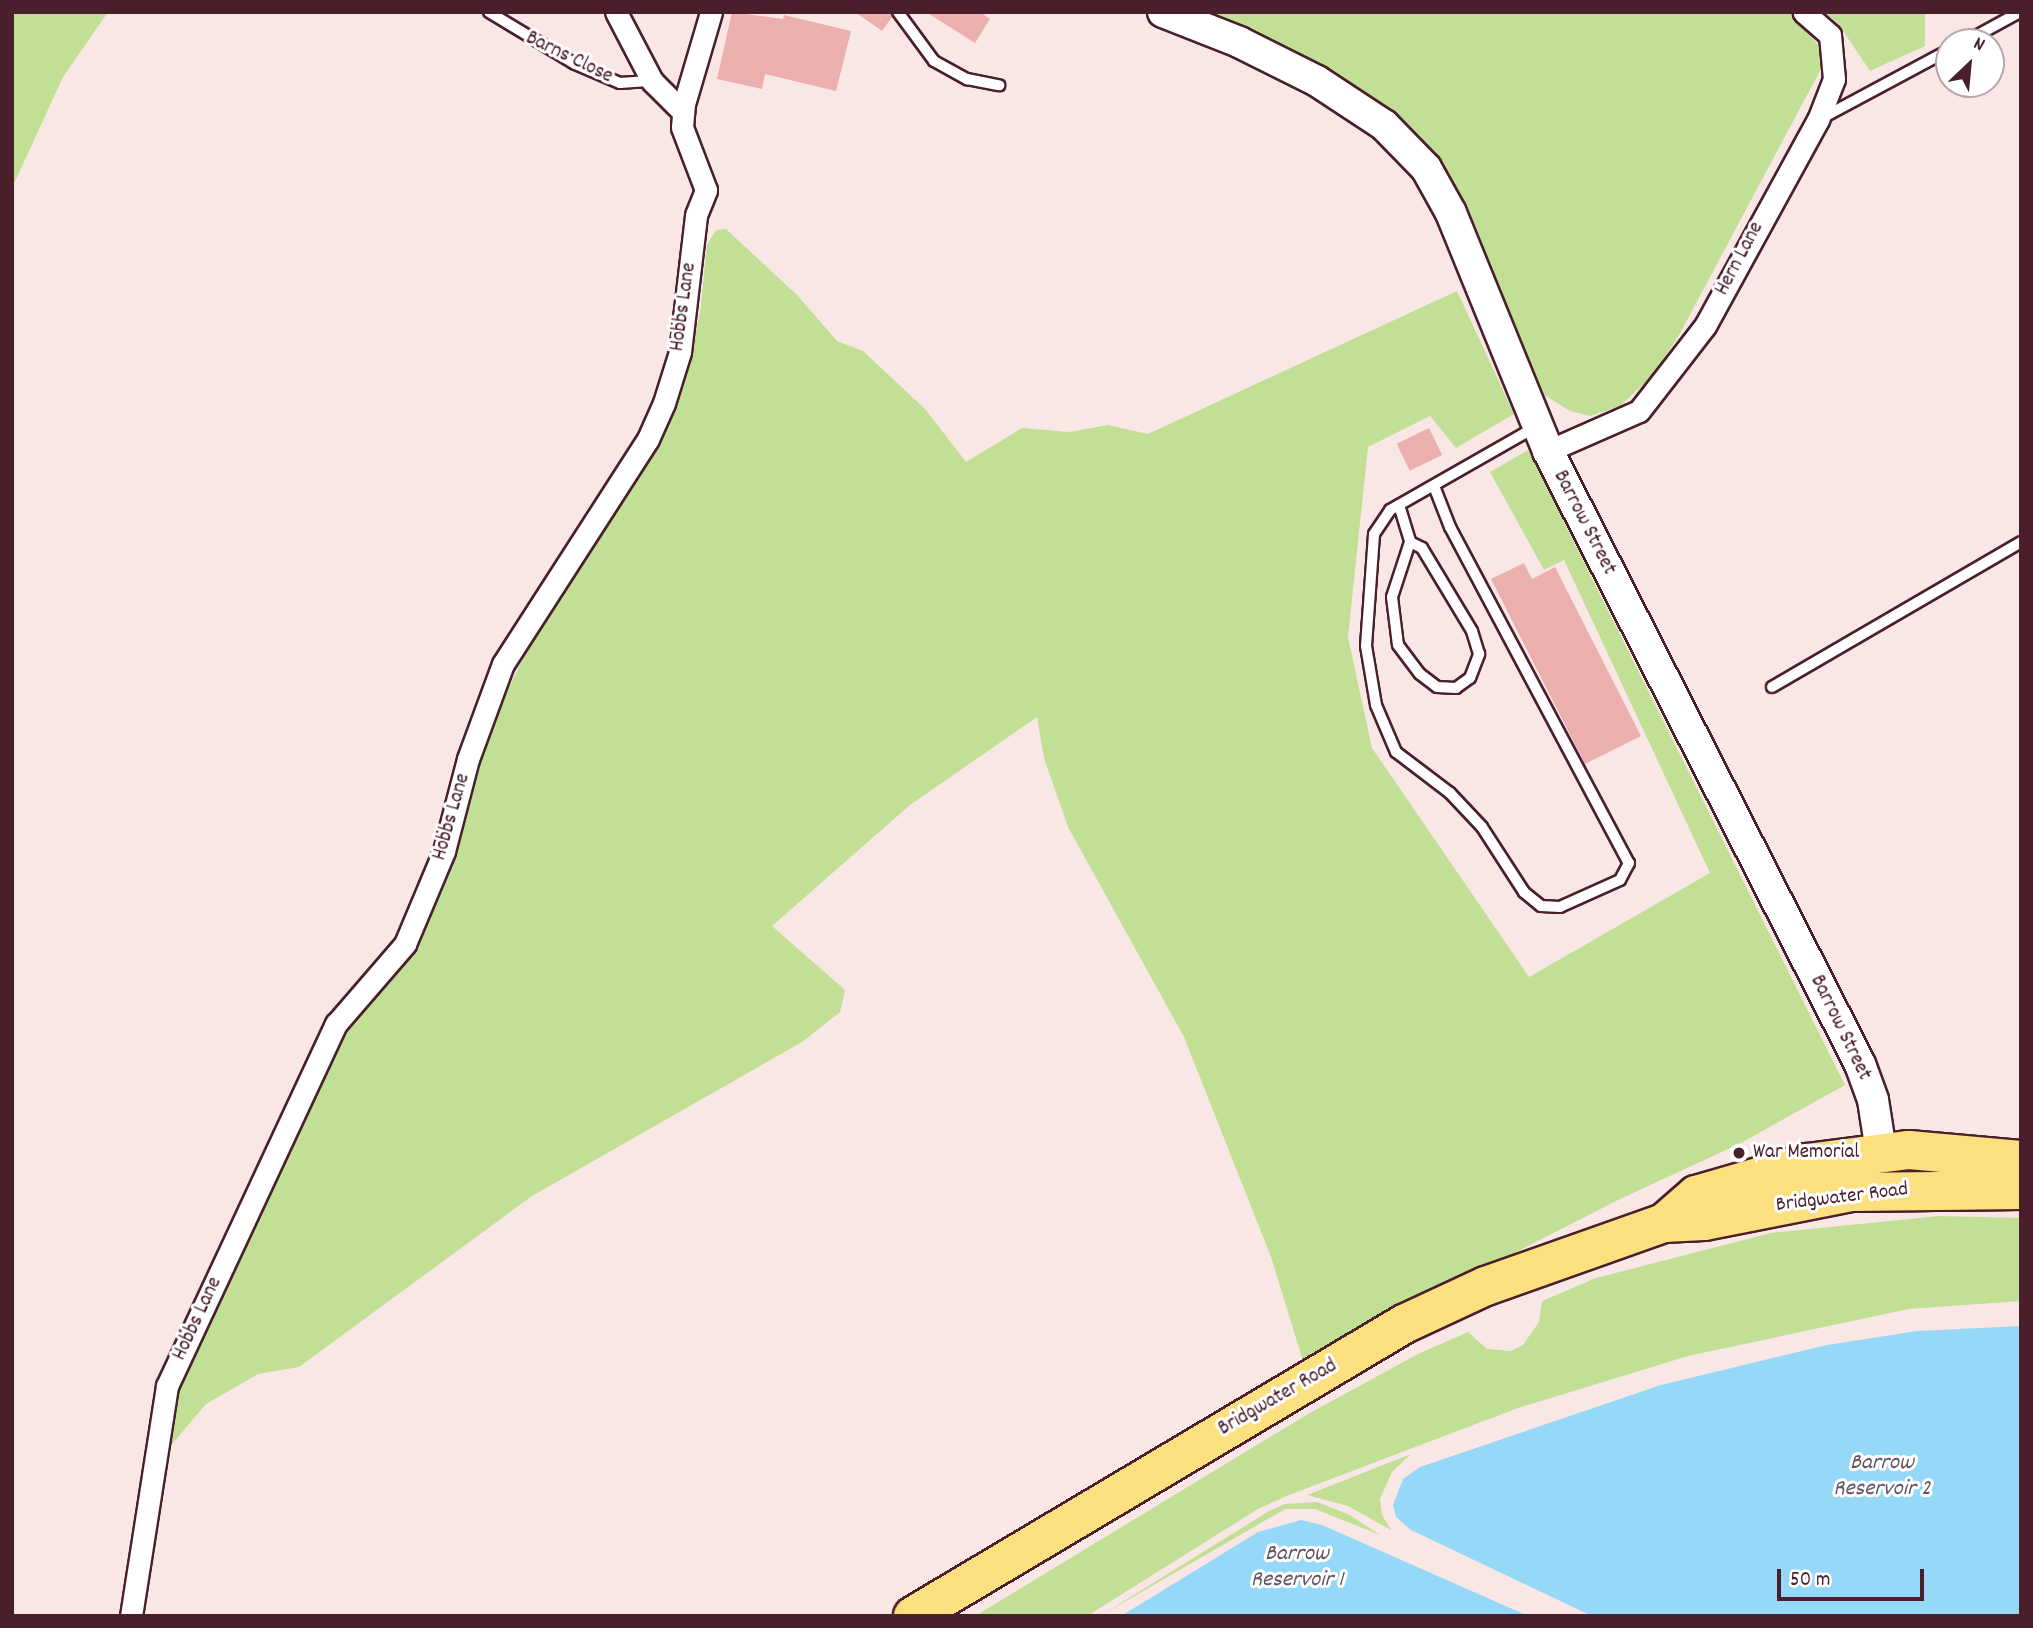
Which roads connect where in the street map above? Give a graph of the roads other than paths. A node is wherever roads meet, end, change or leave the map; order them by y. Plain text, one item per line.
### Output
1 (489, 12) edge
2 (616, 12) edge
3 (711, 12) edge
4 (898, 12) edge
5 (1163, 12) edge
6 (1804, 12) edge
7 (2020, 12) edge
8 (1991, 28) edge
9 (1935, 57) edge
10 (652, 81) junction
11 (999, 85) dead end
12 (683, 113) junction
13 (1818, 120) junction
14 (1543, 439) junction
15 (1434, 486) junction
16 (1399, 505) junction
17 (1410, 542) junction
18 (2021, 542) edge
19 (1772, 687) dead end
20 (1881, 1151) junction
21 (2021, 1160) edge
22 (1967, 1189) junction
23 (2021, 1190) edge
24 (1852, 1192) junction
25 (1704, 1220) junction
26 (1664, 1223) junction
27 (131, 1616) edge
28 (913, 1616) edge

1 - 10 lane, Barns Close
2 - 10 street
3 - 12 street, Hobbs Lane
4 - 11 lane
5 - 14 main road, Barrow Street
6 - 13 street, Hern Lane
7 - 8 lane
9 - 13 lane
10 - 12 street
12 - 27 street, Hobbs Lane
13 - 14 street, Hern Lane
14 - 15 lane
14 - 20 main road, Barrow Street
15 - 16 lane
15 - 16 lane
16 - 17 lane
17 - 17 lane
18 - 19 lane
20 - 21 highway, Bridgwater Road
20 - 22 highway
20 - 24 highway
20 - 26 highway, Bridgwater Road
22 - 23 highway, Bridgwater Road
22 - 24 highway, Bridgwater Road
22 - 25 highway
24 - 25 highway, Bridgwater Road
25 - 26 highway, Bridgwater Road
26 - 28 highway, Bridgwater Road

